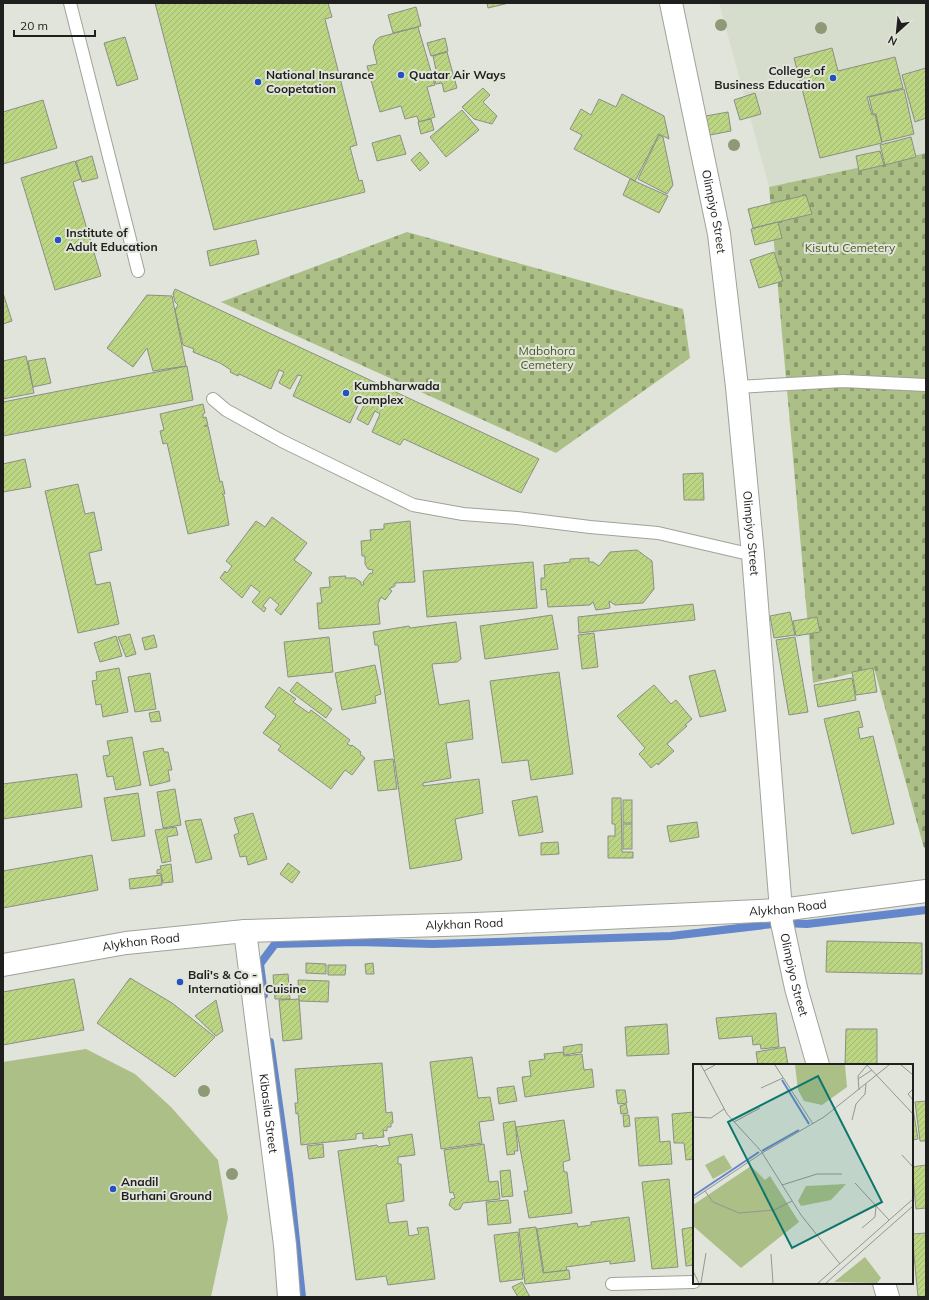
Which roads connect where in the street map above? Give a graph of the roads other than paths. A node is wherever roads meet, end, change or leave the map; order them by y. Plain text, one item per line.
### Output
1 (70, 3) edge
2 (671, 3) edge
3 (138, 271) dead end
4 (926, 385) edge
5 (737, 387) junction
6 (214, 399) dead end
7 (753, 555) junction
8 (926, 890) edge
9 (780, 910) junction
10 (245, 931) junction
11 (3, 965) edge
12 (818, 1064) edge
13 (693, 1282) edge
14 (612, 1284) dead end
15 (884, 1284) edge
16 (288, 1297) edge
17 (888, 1297) edge

1 - 3 lane
2 - 5 street, Olimpiyo Street
4 - 5 lane
5 - 7 street, Olimpiyo Street
6 - 7 lane
7 - 9 street, Olimpiyo Street
8 - 9 street, Alykhan Road
9 - 10 street, Alykhan Road
9 - 12 street, Olimpiyo Street
10 - 11 street, Alykhan Road
10 - 16 street, Kibasila Street
13 - 14 lane
15 - 17 street

